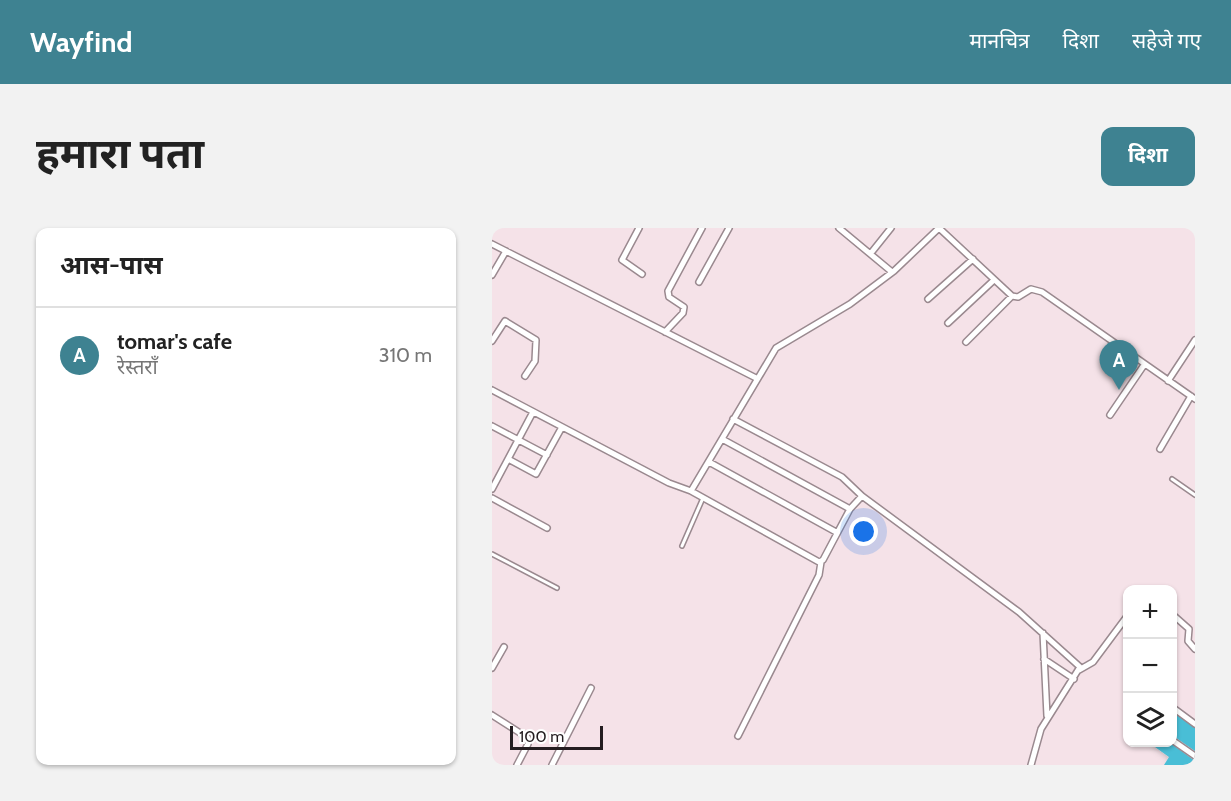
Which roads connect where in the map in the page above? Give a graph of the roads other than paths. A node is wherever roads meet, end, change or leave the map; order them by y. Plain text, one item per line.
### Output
1 (639, 228) edge
2 (702, 228) edge
3 (729, 228) edge
4 (838, 228) edge
5 (851, 228) edge
6 (891, 228) edge
7 (939, 228) edge
8 (846, 234) junction
9 (492, 244) edge
10 (506, 251) junction
11 (871, 253) junction
12 (973, 259) junction
13 (892, 272) junction
14 (642, 274) dead end
15 (492, 275) edge
16 (994, 280) junction
17 (699, 282) dead end
18 (1011, 296) junction
19 (928, 299) dead end
20 (948, 323) dead end
21 (665, 332) junction
22 (1195, 340) edge
23 (492, 341) edge
24 (966, 342) dead end
25 (1144, 365) junction
26 (525, 376) dead end
27 (756, 378) junction
28 (1167, 381) junction
29 (492, 390) edge
30 (1193, 398) edge
31 (533, 412) junction
32 (1110, 416) dead end
33 (733, 419) junction
34 (492, 426) edge
35 (562, 427) junction
36 (722, 438) junction
37 (518, 440) junction
38 (1160, 449) dead end
39 (547, 455) junction
40 (508, 459) junction
41 (709, 462) junction
42 (1172, 479) dead end
43 (492, 489) edge
44 (692, 491) junction
45 (1195, 495) edge
46 (862, 496) junction
47 (492, 498) edge
48 (703, 498) junction
49 (850, 509) junction
50 (547, 528) dead end
51 (836, 532) junction
52 (682, 546) dead end
53 (492, 554) edge
54 (821, 562) junction
55 (557, 588) dead end
56 (1177, 618) edge
57 (1123, 622) edge
58 (1195, 622) edge
59 (1189, 631) junction
60 (1042, 633) junction
61 (504, 648) dead end
62 (1195, 650) edge
63 (494, 659) edge
64 (1044, 659) junction
65 (492, 668) edge
66 (1079, 670) junction
67 (1074, 679) junction
68 (591, 688) dead end
69 (1177, 710) edge
70 (492, 715) edge
71 (1047, 718) junction
72 (1195, 724) edge
73 (738, 736) dead end
74 (1177, 743) edge
75 (1195, 756) edge
76 (517, 765) edge
77 (552, 765) edge
78 (1031, 765) edge

1 - 14 street
2 - 21 street
3 - 17 street
4 - 8 street
5 - 8 street
6 - 11 street
7 - 12 street
7 - 13 street
8 - 11 street
9 - 10 street
10 - 15 street
10 - 21 street
11 - 13 street
12 - 16 street
12 - 19 street
13 - 27 street
16 - 18 street
16 - 20 street
18 - 24 street
18 - 25 street
21 - 27 street
22 - 28 street
23 - 26 street
25 - 28 street
25 - 32 street
27 - 33 street
28 - 30 street
29 - 31 street
30 - 38 street
31 - 35 street
31 - 37 street
33 - 36 street
33 - 46 street
34 - 37 street
35 - 39 street
35 - 44 street
36 - 41 street
36 - 49 street
37 - 39 street
37 - 40 street
39 - 40 street
40 - 43 street
41 - 44 street
41 - 51 street
42 - 45 lane
44 - 48 street
46 - 49 street
46 - 60 street
47 - 50 street
48 - 52 lane
48 - 54 street
49 - 51 street
51 - 54 street
53 - 55 lane
54 - 73 street
56 - 59 street
57 - 66 street
58 - 59 street
59 - 62 street
60 - 64 street
60 - 66 street
61 - 63 street
63 - 65 street
64 - 67 street
64 - 71 street
66 - 67 street
67 - 71 street
68 - 77 street
69 - 72 street
70 - 76 street
71 - 78 street
74 - 75 street

